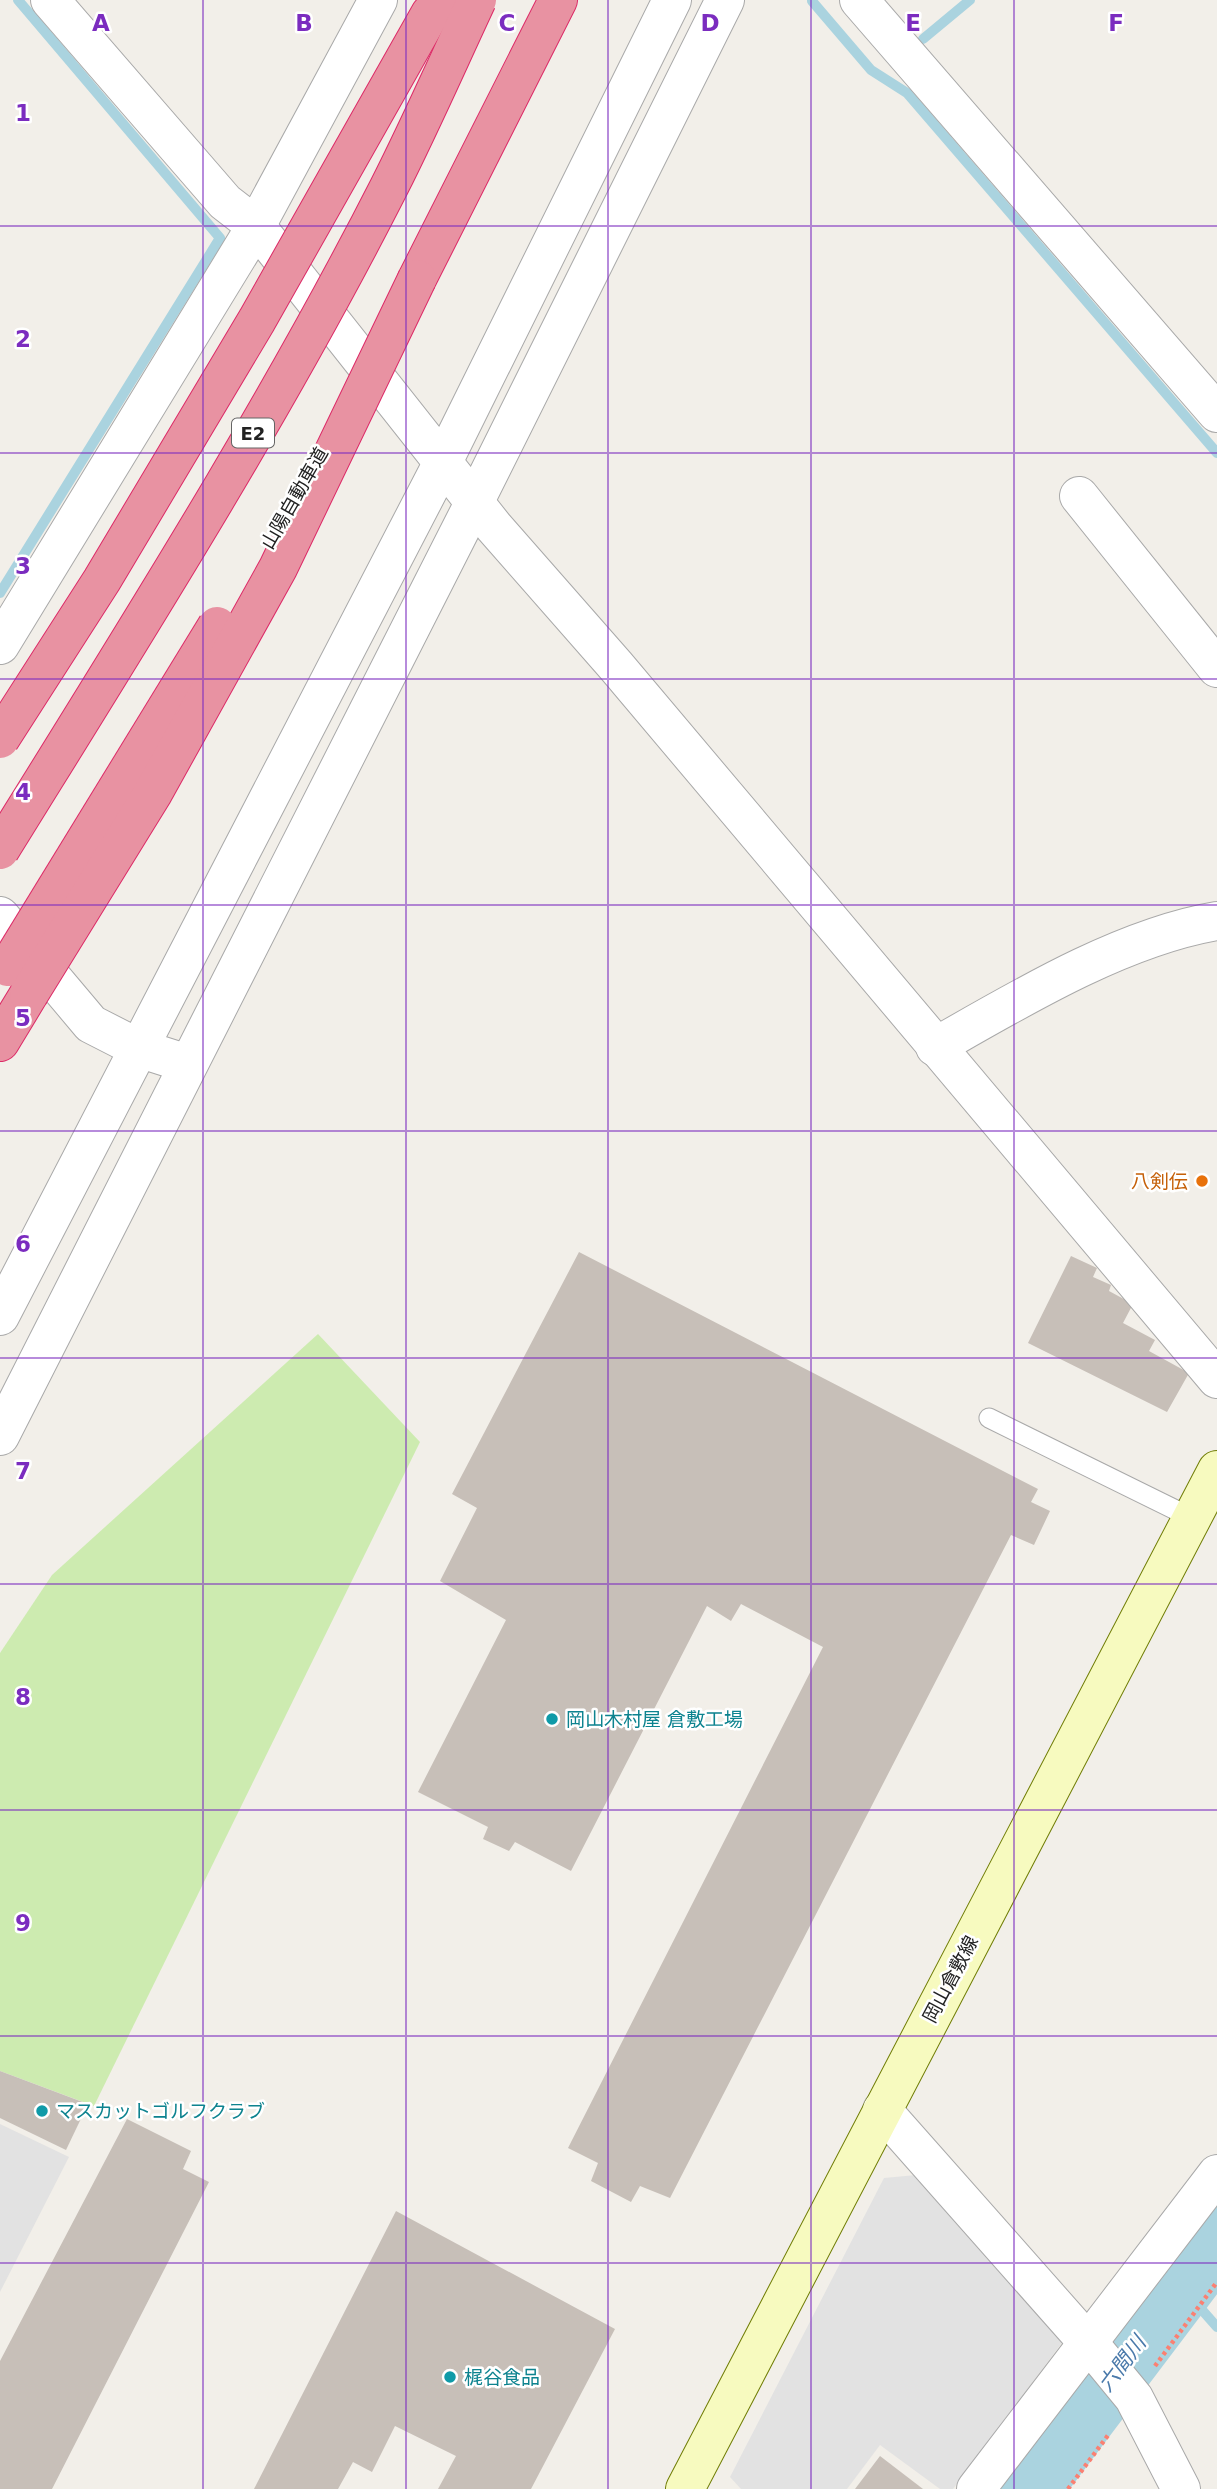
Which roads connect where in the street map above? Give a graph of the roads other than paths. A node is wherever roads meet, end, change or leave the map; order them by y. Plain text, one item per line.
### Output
1 (50, 0) edge
2 (378, 0) edge
3 (444, 0) edge
4 (477, 0) edge
5 (558, 0) edge
6 (672, 0) edge
7 (725, 0) edge
8 (859, 0) edge
9 (256, 226) junction
10 (1217, 413) edge
11 (443, 462) junction
12 (1079, 495) dead end
13 (474, 503) junction
14 (0, 645) edge
15 (1217, 668) edge
16 (0, 739) edge
17 (0, 850) edge
18 (0, 916) edge
19 (1217, 921) edge
20 (12, 980) edge
21 (0, 1042) edge
22 (935, 1046) junction
23 (138, 1048) junction
24 (188, 1064) junction
25 (0, 1316) edge
26 (1217, 1379) edge
27 (989, 1418) dead end
28 (0, 1436) edge
29 (1217, 1470) edge
30 (1192, 1518) junction
31 (882, 2110) junction
32 (1217, 2174) edge
33 (1092, 2347) junction
34 (685, 2489) edge
35 (976, 2489) edge
36 (1181, 2489) edge

1 - 9 street
2 - 9 street
3 - 16 highway, bridge
4 - 17 highway, E2, bridge
5 - 20 highway, bridge
6 - 11 street
7 - 13 street
8 - 10 street
9 - 11 street
9 - 14 street
11 - 13 street
11 - 23 street
12 - 15 street
13 - 22 street
13 - 24 street
18 - 23 street
19 - 22 street
20 - 21 highway
22 - 26 street
23 - 24 street
23 - 25 street
24 - 28 street
27 - 30 lane
29 - 30 main road, 岡山倉敷線
30 - 31 main road, 岡山倉敷線
31 - 33 street
31 - 34 main road, 岡山倉敷線
32 - 33 street
33 - 35 street
33 - 36 street

